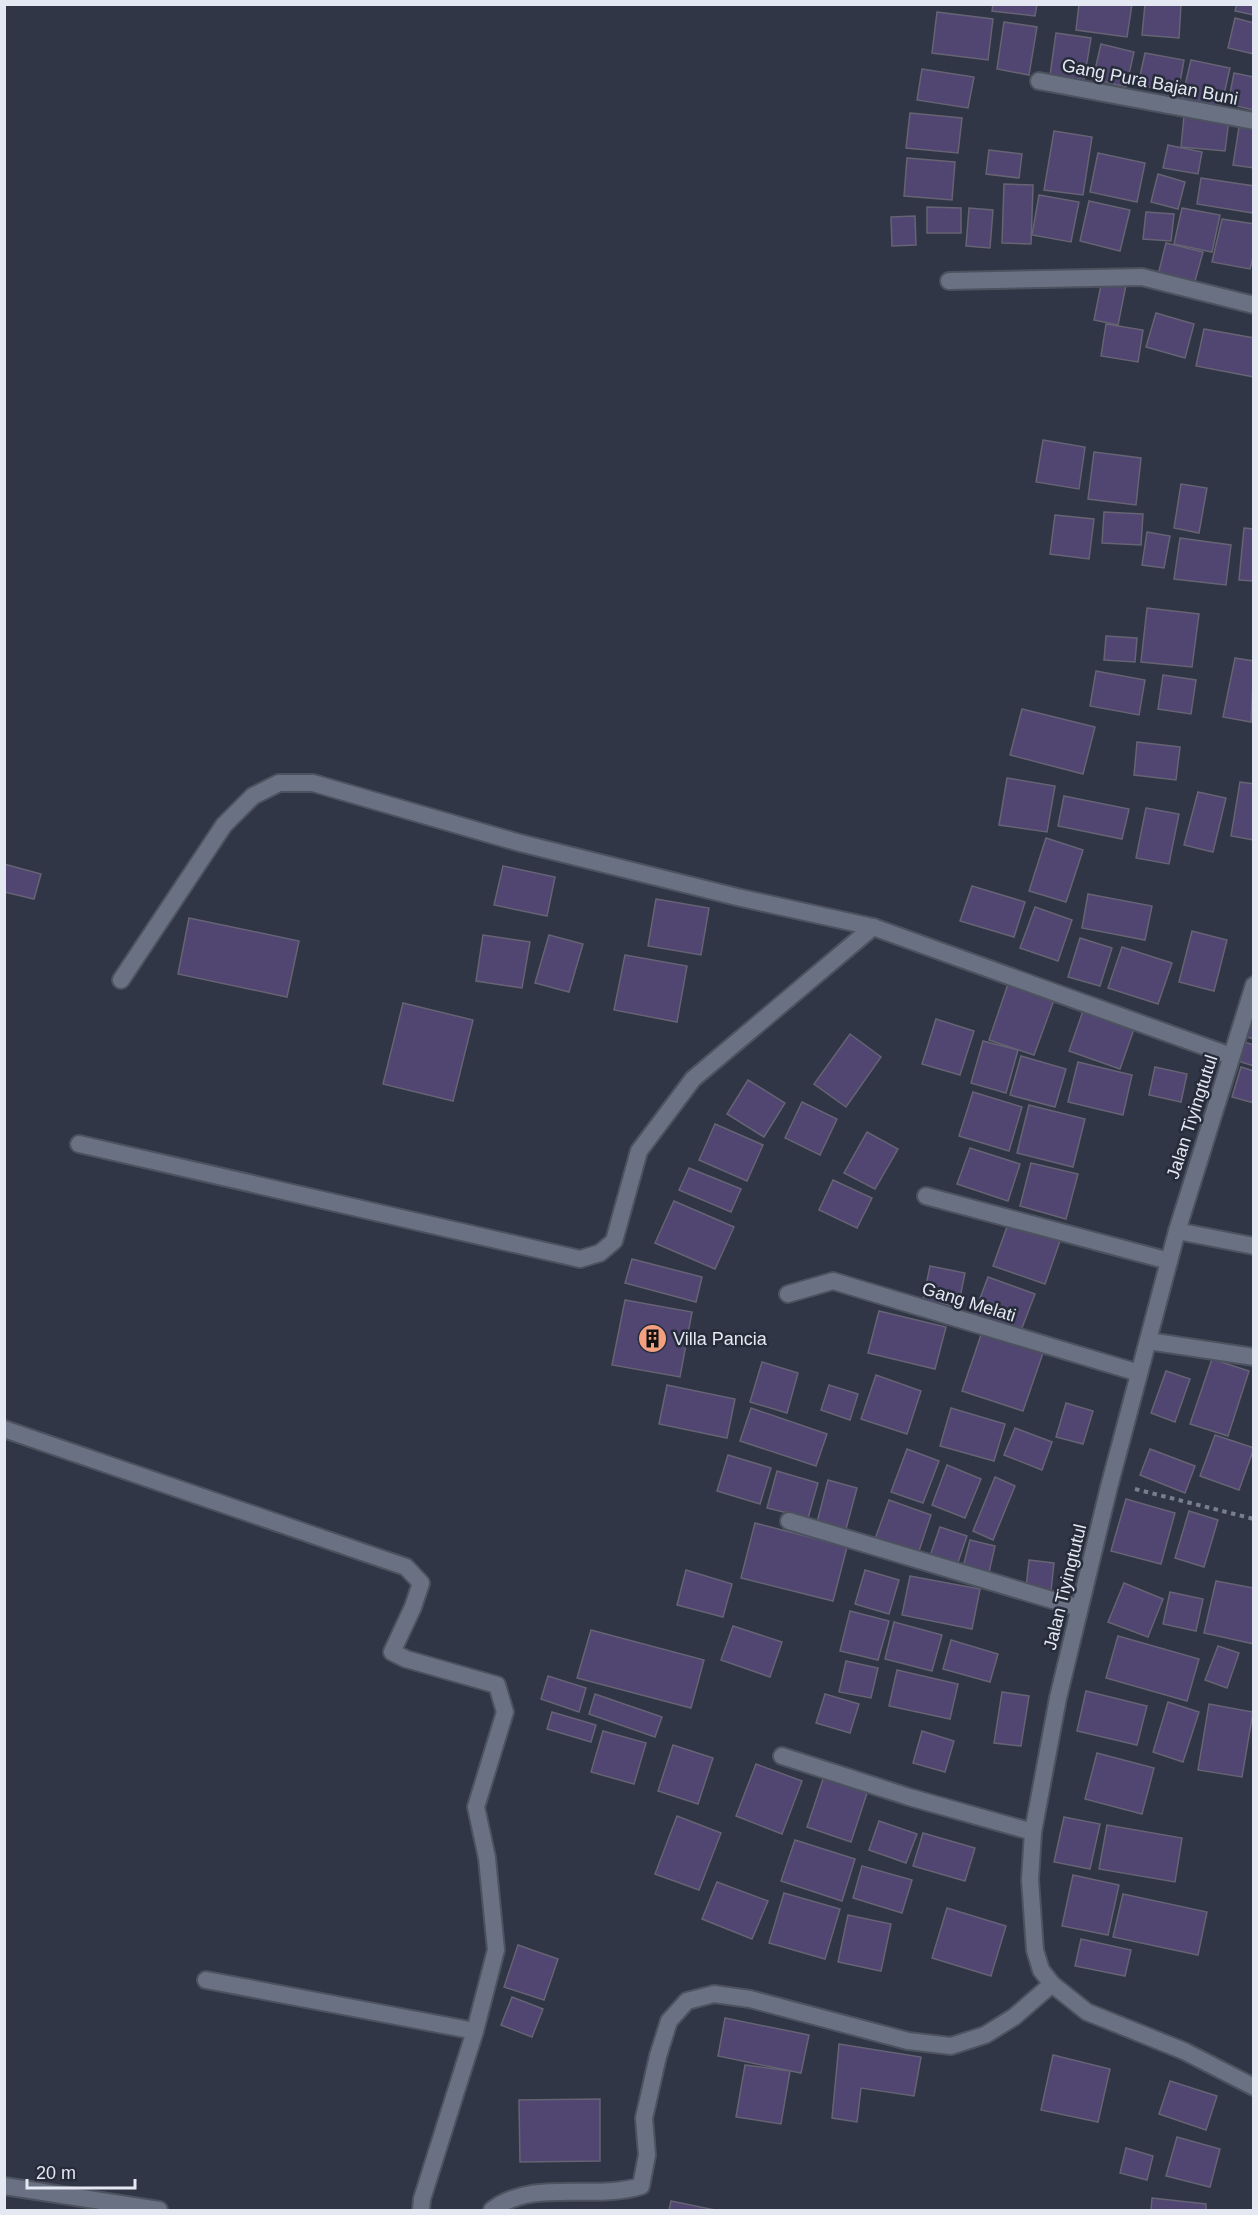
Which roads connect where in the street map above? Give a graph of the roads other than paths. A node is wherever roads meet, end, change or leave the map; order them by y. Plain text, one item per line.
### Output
1 (1039, 81) dead end
2 (1254, 121) edge
3 (949, 280) dead end
4 (1254, 305) edge
5 (873, 927) junction
6 (121, 980) dead end
7 (1254, 985) edge
8 (1231, 1056) junction
9 (79, 1144) dead end
10 (926, 1196) dead end
11 (1177, 1231) junction
12 (1254, 1246) edge
13 (1169, 1261) junction
14 (788, 1294) dead end
15 (1148, 1341) junction
16 (1254, 1357) edge
17 (1139, 1373) junction
18 (4, 1429) edge
19 (789, 1521) dead end
20 (1079, 1608) junction
21 (782, 1756) dead end
22 (1033, 1832) junction
23 (206, 1980) dead end
24 (1052, 1984) junction
25 (475, 2031) junction
26 (1254, 2087) edge
27 (4, 2186) edge
28 (159, 2211) edge
29 (421, 2211) edge
30 (492, 2211) edge

1 - 2 street, Gang Pura Bajan Buni
3 - 4 street
5 - 6 street
5 - 8 street
5 - 9 street
7 - 8 street, Jalan Tiyingtutul
8 - 11 street, Jalan Tiyingtutul
10 - 13 street
11 - 12 street
11 - 13 street, Jalan Tiyingtutul
13 - 15 street, Jalan Tiyingtutul
14 - 17 street, Gang Melati
15 - 16 street
15 - 17 street, Jalan Tiyingtutul
17 - 20 street, Jalan Tiyingtutul
18 - 25 street
19 - 20 street
20 - 22 street, Jalan Tiyingtutul
21 - 22 street
22 - 24 street, Jalan Tiyingtutul
23 - 25 street
24 - 26 street, Jalan Tiyingtutul
24 - 30 street
25 - 29 street
27 - 28 street

